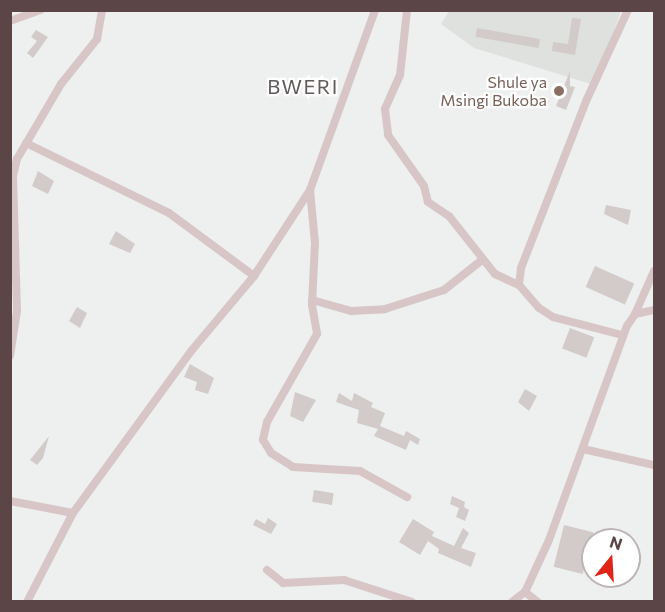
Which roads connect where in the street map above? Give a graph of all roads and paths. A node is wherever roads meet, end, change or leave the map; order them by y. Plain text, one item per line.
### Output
1 (41, 10) edge
2 (102, 10) edge
3 (407, 10) edge
4 (628, 10) edge
5 (372, 11) edge
6 (10, 21) edge
7 (26, 143) junction
8 (310, 190) junction
9 (482, 260) junction
10 (654, 271) edge
11 (254, 276) junction
12 (519, 285) junction
13 (312, 300) junction
14 (654, 310) edge
15 (635, 314) junction
16 (622, 335) junction
17 (10, 357) edge
18 (583, 449) junction
19 (654, 465) edge
20 (406, 497) dead end
21 (10, 501) edge
22 (73, 513) junction
23 (267, 570) dead end
24 (525, 592) junction
25 (27, 602) edge
26 (412, 602) edge
27 (512, 602) edge
28 (538, 602) edge

1 - 6 street
2 - 7 street
3 - 9 street
4 - 12 street
5 - 8 street
7 - 11 street
7 - 17 street
8 - 11 street
8 - 13 street
9 - 12 street
9 - 13 street
10 - 15 street
11 - 22 street
12 - 16 street
13 - 20 street
14 - 15 street
15 - 16 street
16 - 18 street
18 - 19 street
18 - 24 street
21 - 22 street
22 - 25 street
23 - 26 street
24 - 27 street
24 - 28 street

